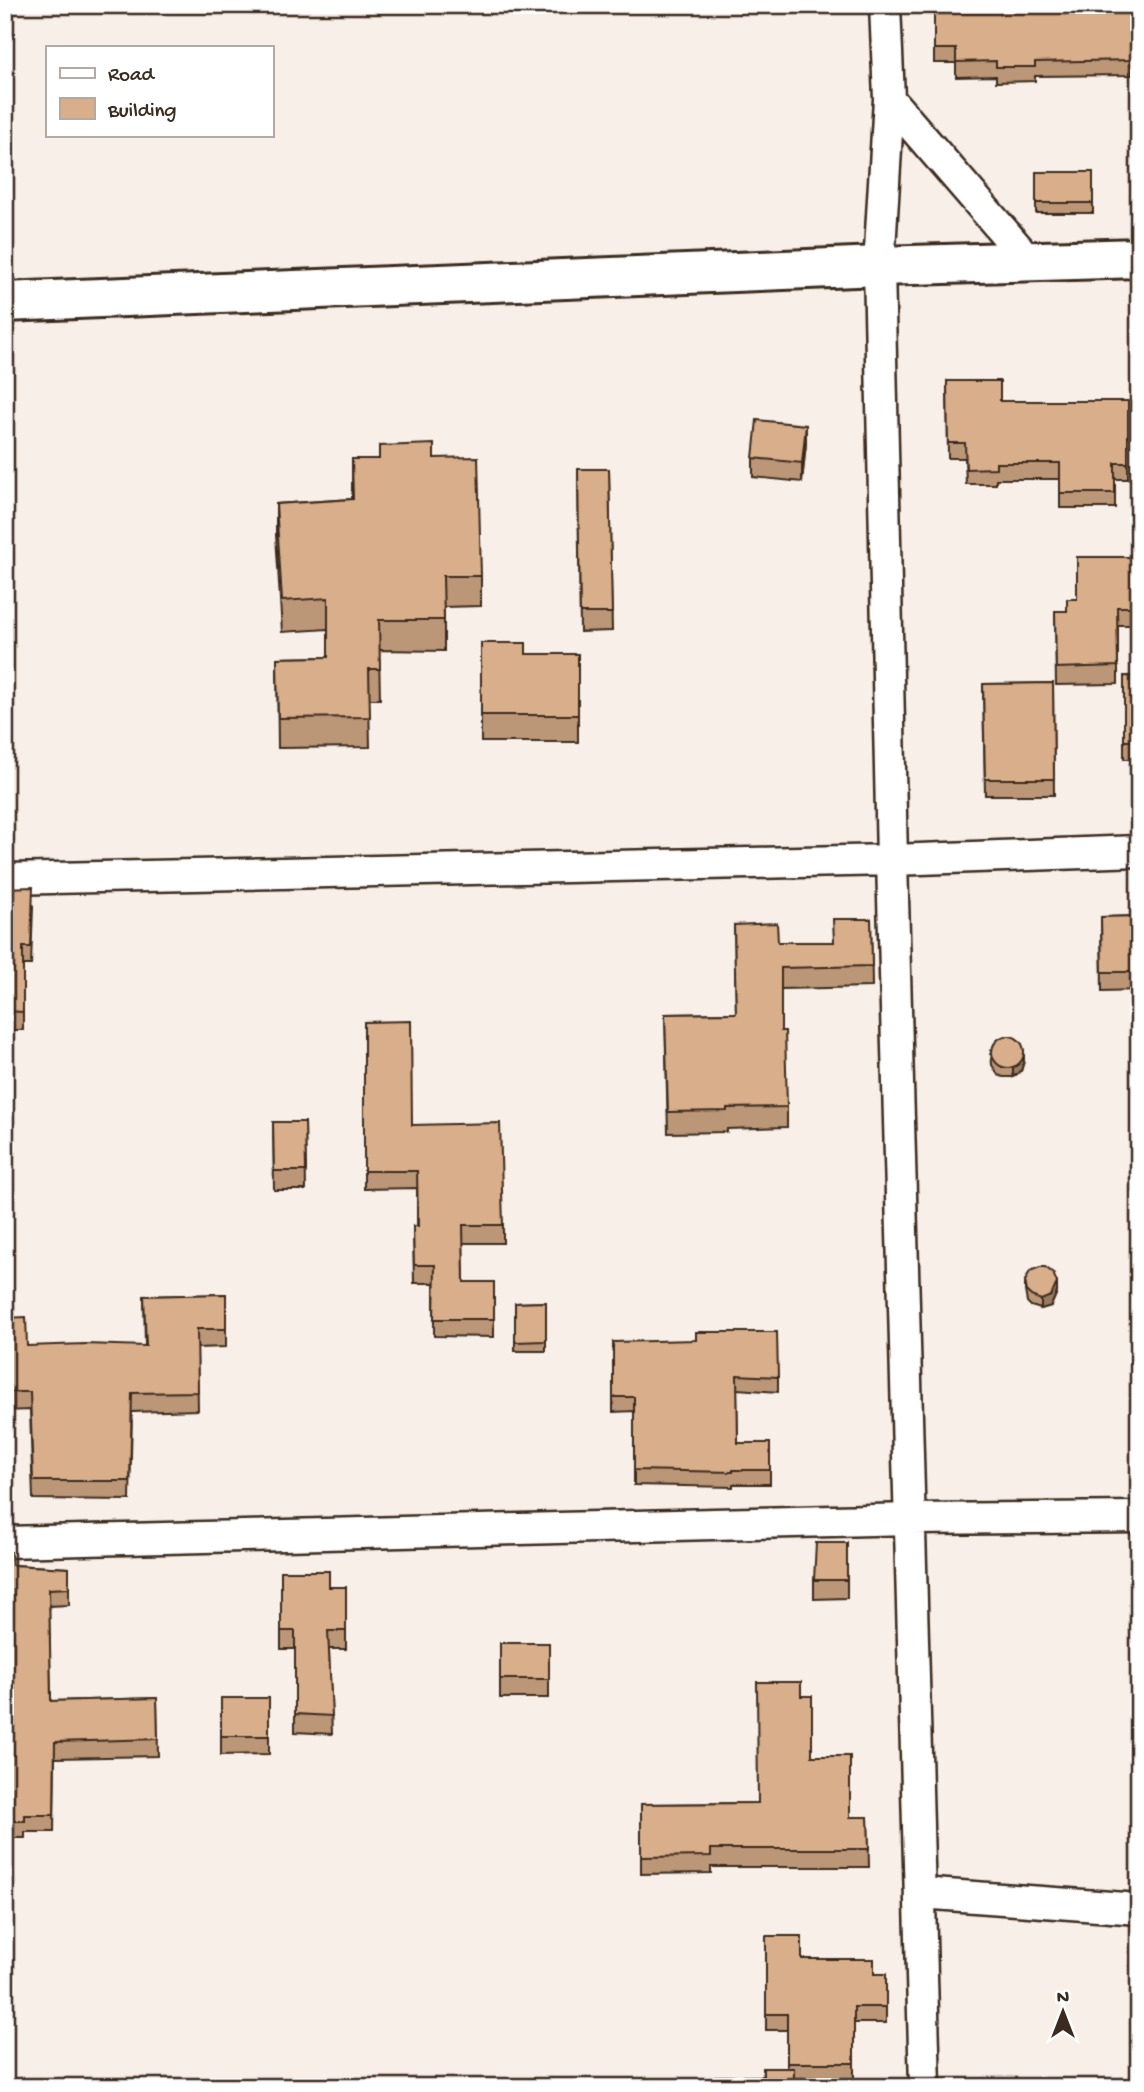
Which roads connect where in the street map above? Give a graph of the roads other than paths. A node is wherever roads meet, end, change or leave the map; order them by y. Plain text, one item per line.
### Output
1 (885, 5) edge
2 (889, 99) junction
3 (1139, 258) edge
4 (1028, 261) junction
5 (879, 266) junction
6 (5, 302) edge
7 (1139, 851) edge
8 (892, 860) junction
9 (5, 879) edge
10 (1139, 1517) edge
11 (911, 1519) junction
12 (5, 1542) edge
13 (920, 1893) junction
14 (1139, 1909) edge
15 (925, 2087) edge

1 - 2 street
2 - 4 street
2 - 5 street
3 - 4 main road
4 - 5 main road
5 - 6 main road
5 - 8 street
7 - 8 street
8 - 9 street
8 - 11 street
10 - 11 street
11 - 12 street
11 - 13 street
13 - 14 street
13 - 15 street

